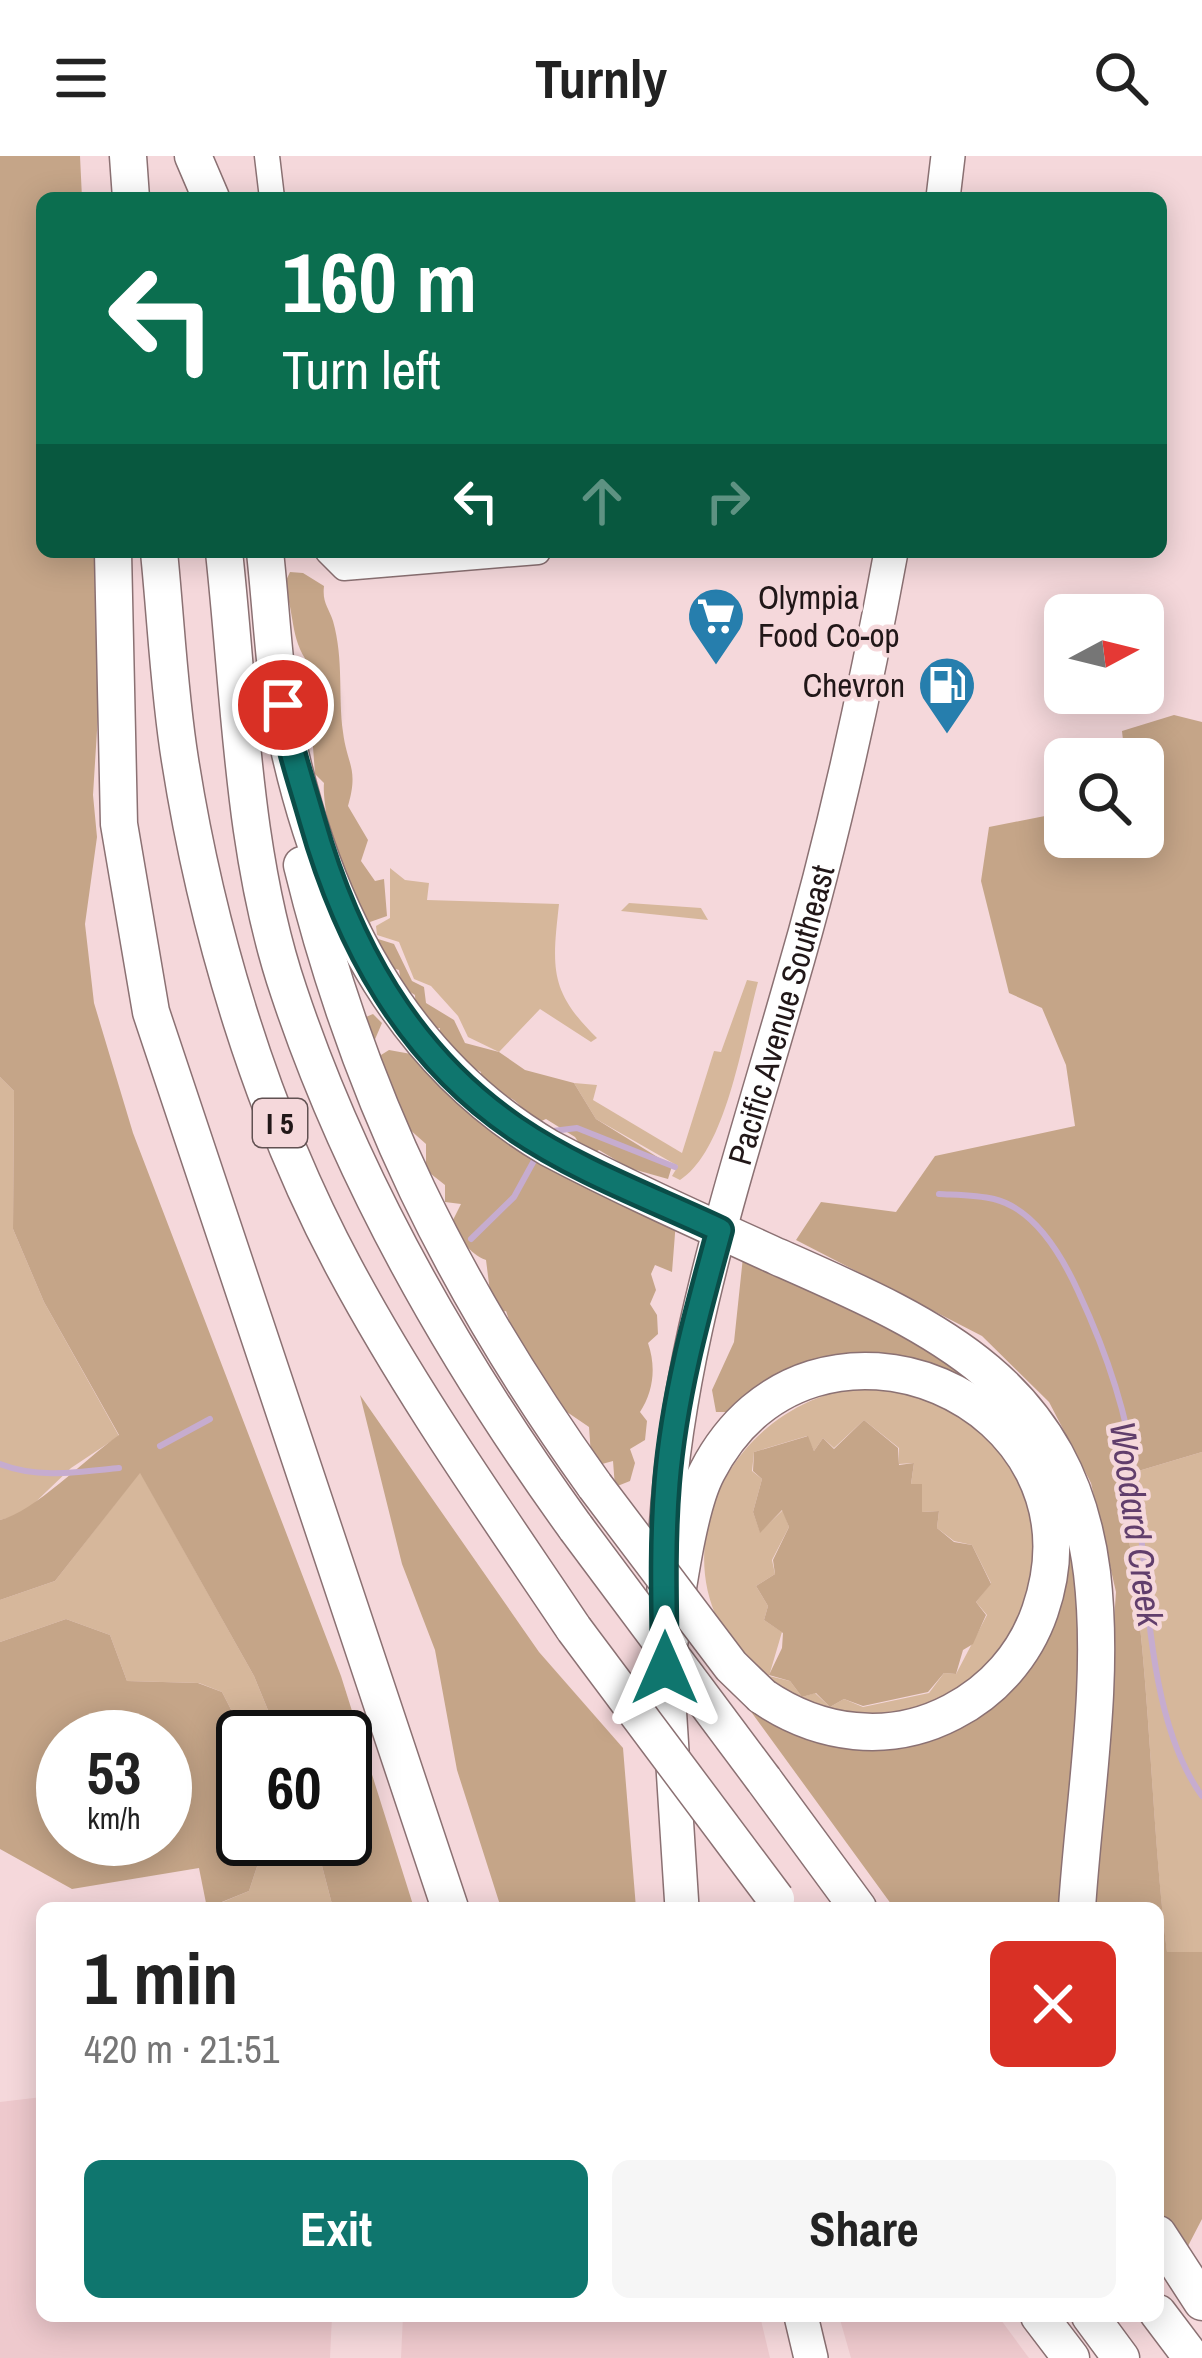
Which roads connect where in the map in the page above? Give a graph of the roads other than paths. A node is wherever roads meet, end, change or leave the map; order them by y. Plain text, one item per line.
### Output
1 (128, 156) edge
2 (190, 156) edge
3 (267, 156) edge
4 (949, 156) edge
5 (131, 192) edge
6 (191, 192) edge
7 (208, 192) edge
8 (271, 192) edge
9 (944, 192) edge
10 (113, 558) edge
11 (160, 558) edge
12 (225, 558) edge
13 (266, 558) edge
14 (386, 558) edge
15 (890, 558) edge
16 (336, 560) edge
17 (287, 743) junction
18 (720, 1230) junction
19 (665, 1668) junction
20 (448, 1902) edge
21 (682, 1902) edge
22 (778, 1902) edge
23 (854, 1902) edge
24 (1077, 1902) edge
25 (1164, 2243) edge
26 (1202, 2302) edge
27 (1164, 2321) edge
28 (802, 2322) edge
29 (1044, 2322) edge
30 (1094, 2322) edge
31 (811, 2358) edge
32 (1072, 2358) edge
33 (1121, 2358) edge
34 (1192, 2358) edge

1 - 5 highway
2 - 6 highway
2 - 7 highway
3 - 8 street
4 - 9 main road
10 - 20 highway
11 - 22 highway, I 5, bridge
12 - 23 highway, I 5, bridge
13 - 17 highway
14 - 16 street
15 - 18 main road, Pacific Avenue Southeast
17 - 18 highway
17 - 19 highway, bridge
18 - 19 main road, Pacific Avenue Southeast
18 - 24 highway
19 - 21 main road, Pacific Avenue Southeast
25 - 26 highway
27 - 34 highway
28 - 31 main road
29 - 32 highway
30 - 33 highway

